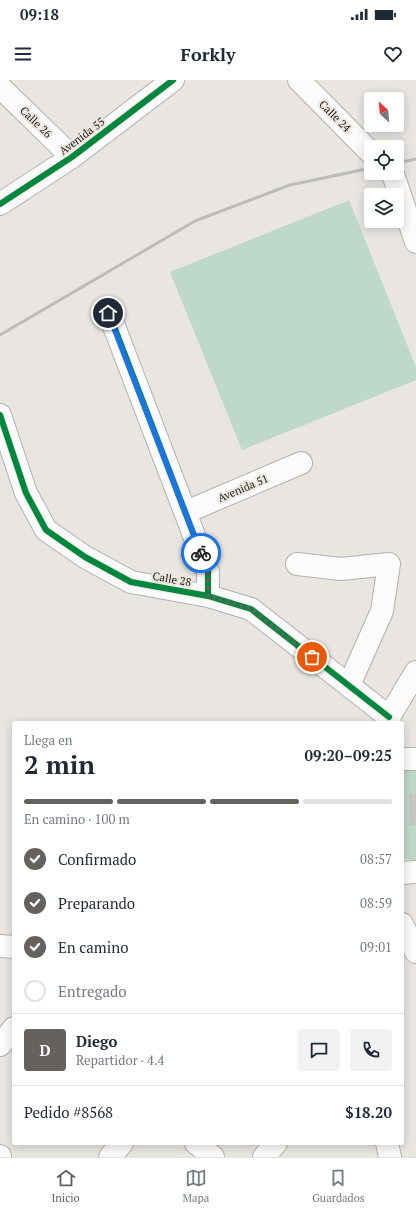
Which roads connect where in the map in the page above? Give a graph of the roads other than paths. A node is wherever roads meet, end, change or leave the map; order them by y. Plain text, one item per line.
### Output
1 (173, 80) edge
2 (299, 80) edge
3 (0, 87) edge
4 (364, 146) edge
5 (72, 157) junction
6 (395, 180) edge
7 (0, 204) edge
8 (416, 242) edge
9 (108, 313) dead end
10 (0, 415) edge
11 (301, 463) dead end
12 (186, 512) junction
13 (297, 564) dead end
14 (208, 596) junction
15 (416, 672) edge
16 (349, 686) junction
17 (389, 720) edge
18 (404, 759) edge
19 (416, 759) edge
20 (404, 872) edge
21 (416, 872) edge
22 (404, 928) edge
23 (0, 946) edge
24 (12, 947) edge
25 (416, 952) edge
26 (12, 1030) edge
27 (0, 1045) edge
28 (120, 1145) edge
29 (198, 1145) edge
30 (274, 1145) edge
31 (387, 1145) edge
32 (110, 1157) edge
33 (213, 1157) edge
34 (264, 1157) edge
35 (390, 1157) edge

1 - 5 street, Avenida 55
2 - 4 street, Calle 24
3 - 5 street, Calle 26
5 - 7 street, Avenida 55
6 - 8 street
9 - 12 street
10 - 14 street, Calle 28
11 - 12 street, Avenida 51
12 - 14 street
13 - 16 street
14 - 16 street, Calle 28
15 - 17 street
16 - 17 street, Calle 28
18 - 19 street
20 - 21 street
22 - 25 street
23 - 24 street
26 - 27 street
28 - 32 street
29 - 33 street
30 - 34 street
31 - 35 street

